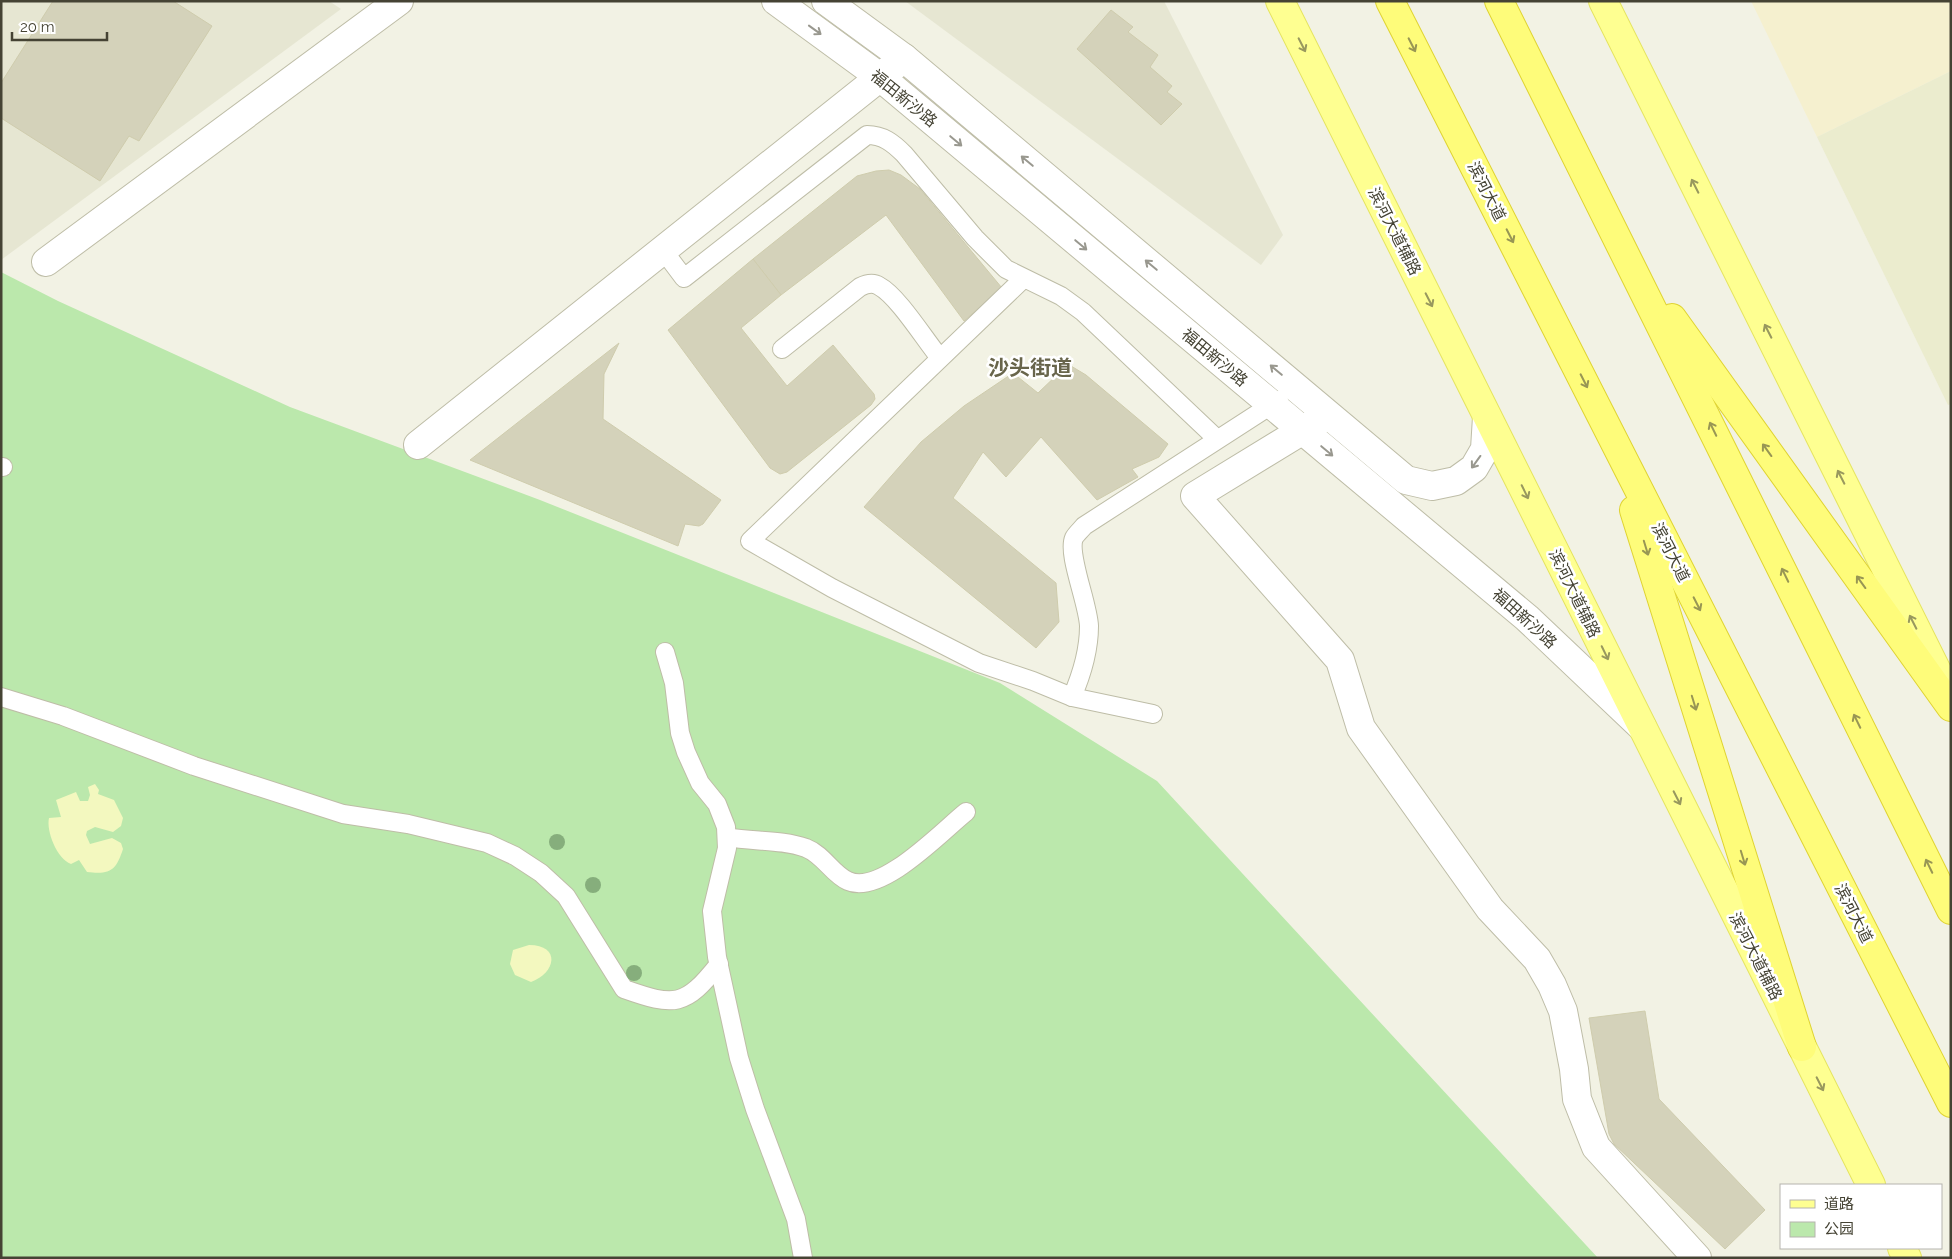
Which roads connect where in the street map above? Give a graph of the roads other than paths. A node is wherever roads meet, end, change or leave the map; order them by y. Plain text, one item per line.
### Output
1 (399, 1) edge
2 (776, 1) edge
3 (826, 1) edge
4 (1280, 1) edge
5 (1390, 1) edge
6 (1499, 1) edge
7 (1603, 1) edge
8 (904, 58) junction
9 (880, 77) junction
10 (662, 250) junction
11 (1624, 251) junction
12 (46, 262) dead end
13 (1023, 279) junction
14 (782, 349) dead end
15 (940, 358) junction
16 (1299, 390) junction
17 (1271, 404) junction
18 (1329, 414) junction
19 (1487, 416) junction
20 (1302, 430) junction
21 (1611, 434) junction
22 (1217, 439) junction
23 (418, 445) dead end
24 (665, 652) dead end
25 (1, 697) edge
26 (1072, 697) junction
27 (1951, 697) edge
28 (1951, 707) edge
29 (1153, 714) dead end
30 (1643, 728) junction
31 (966, 812) dead end
32 (726, 837) junction
33 (1951, 910) edge
34 (719, 964) junction
35 (1802, 1047) junction
36 (1951, 1103) edge
37 (1870, 1184) edge
38 (803, 1258) edge
39 (1697, 1258) edge

1 - 12 street
2 -> 9 street, 福田新沙路
3 - 8 street, 福田新沙路
4 -> 19 main road, 滨河大道辅路
5 -> 21 highway, 滨河大道
6 - 11 highway
27 -> 7 main road
8 - 9 street
16 -> 8 street, 福田新沙路
9 - 10 street
9 -> 17 street, 福田新沙路
10 - 13 lane
10 - 23 street
28 -> 11 highway
33 -> 11 highway
13 - 15 lane
13 - 22 lane
14 - 15 lane
15 - 26 lane
16 - 17 lane
16 - 18 street, 福田新沙路
17 - 20 street, 福田新沙路
17 - 22 lane
19 -> 18 street, 福田新沙路
18 - 20 street
19 -> 30 main road, 滨河大道辅路
20 -> 30 street, 福田新沙路
20 - 39 street
21 -> 35 highway
21 -> 36 highway, 滨河大道
22 - 26 lane
24 - 32 lane
25 - 34 lane
26 - 29 lane
30 -> 35 main road, 滨河大道辅路
31 - 32 lane
32 - 34 lane
34 - 38 lane
35 -> 37 main road, 滨河大道辅路

